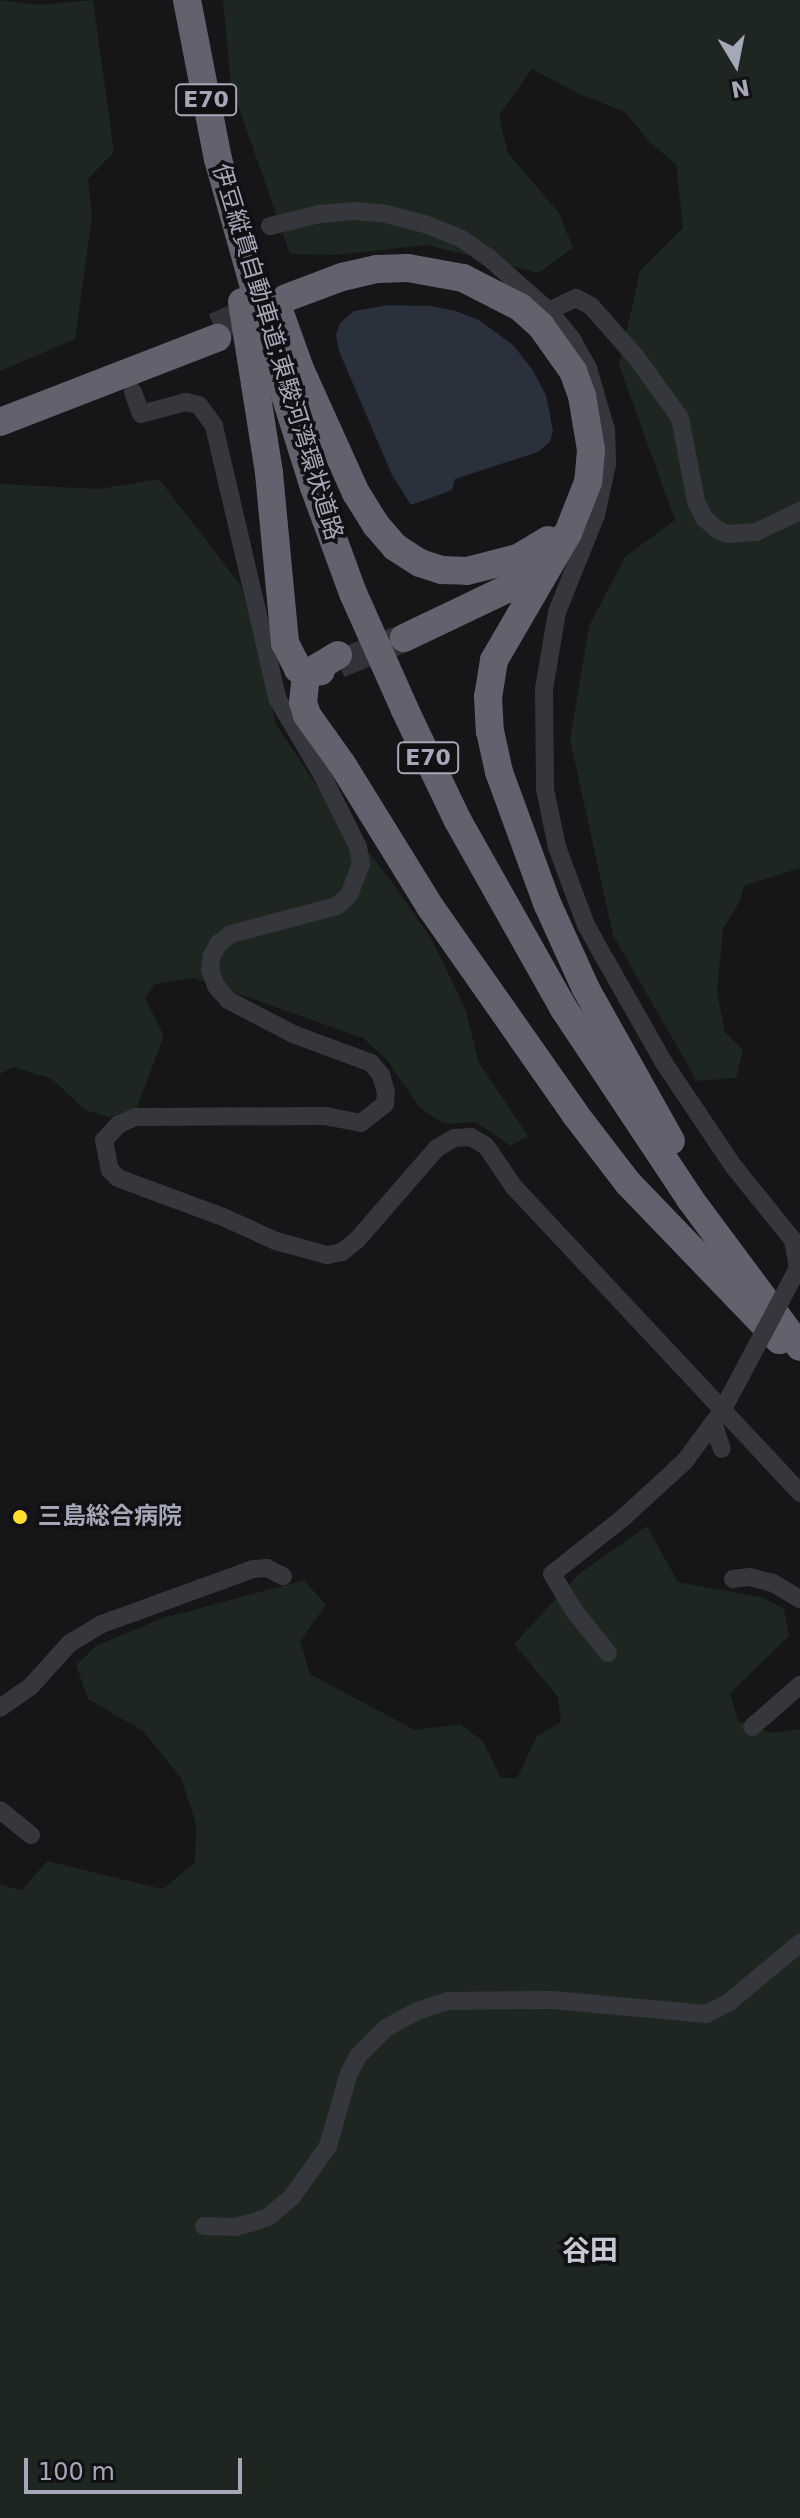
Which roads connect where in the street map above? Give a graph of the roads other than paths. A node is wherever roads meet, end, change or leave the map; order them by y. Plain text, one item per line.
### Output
1 (187, 0) edge
2 (194, 41) junction
3 (218, 159) junction
4 (270, 226) dead end
5 (288, 304) tunnel mouth
6 (549, 311) junction
7 (133, 392) dead end
8 (0, 407) edge
9 (0, 422) edge
10 (800, 511) edge
11 (558, 537) junction
12 (402, 633) tunnel mouth
13 (338, 660) tunnel mouth
14 (306, 674) junction
15 (763, 1296) junction
16 (800, 1347) edge
17 (800, 1360) edge
18 (718, 1418) junction
19 (722, 1449) dead end
20 (800, 1493) edge
21 (283, 1576) dead end
22 (733, 1579) dead end
23 (800, 1599) edge
24 (608, 1653) dead end
25 (800, 1685) edge
26 (0, 1708) edge
27 (752, 1727) dead end
28 (0, 1810) edge
29 (31, 1835) dead end
30 (800, 1943) edge
31 (204, 2226) dead end

1 - 2 highway, 伊豆縦貫自動車道;東駿河湾環状道路 / E70
2 - 3 highway, 伊豆縦貫自動車道;東駿河湾環状道路 / E70
2 - 11 highway
3 - 14 highway
3 - 15 highway, 伊豆縦貫自動車道;東駿河湾環状道路 / E70
4 - 6 street
5 - 11 highway
6 - 10 street
6 - 18 street, bridge
7 - 18 street
8 - 9 highway
11 - 12 highway
11 - 15 highway
13 - 14 highway
14 - 17 highway
15 - 16 highway, 伊豆縦貫自動車道;東駿河湾環状道路 / E70
18 - 19 street
18 - 20 street
18 - 24 street
21 - 26 street
22 - 23 street
25 - 27 street
28 - 29 street
30 - 31 street

